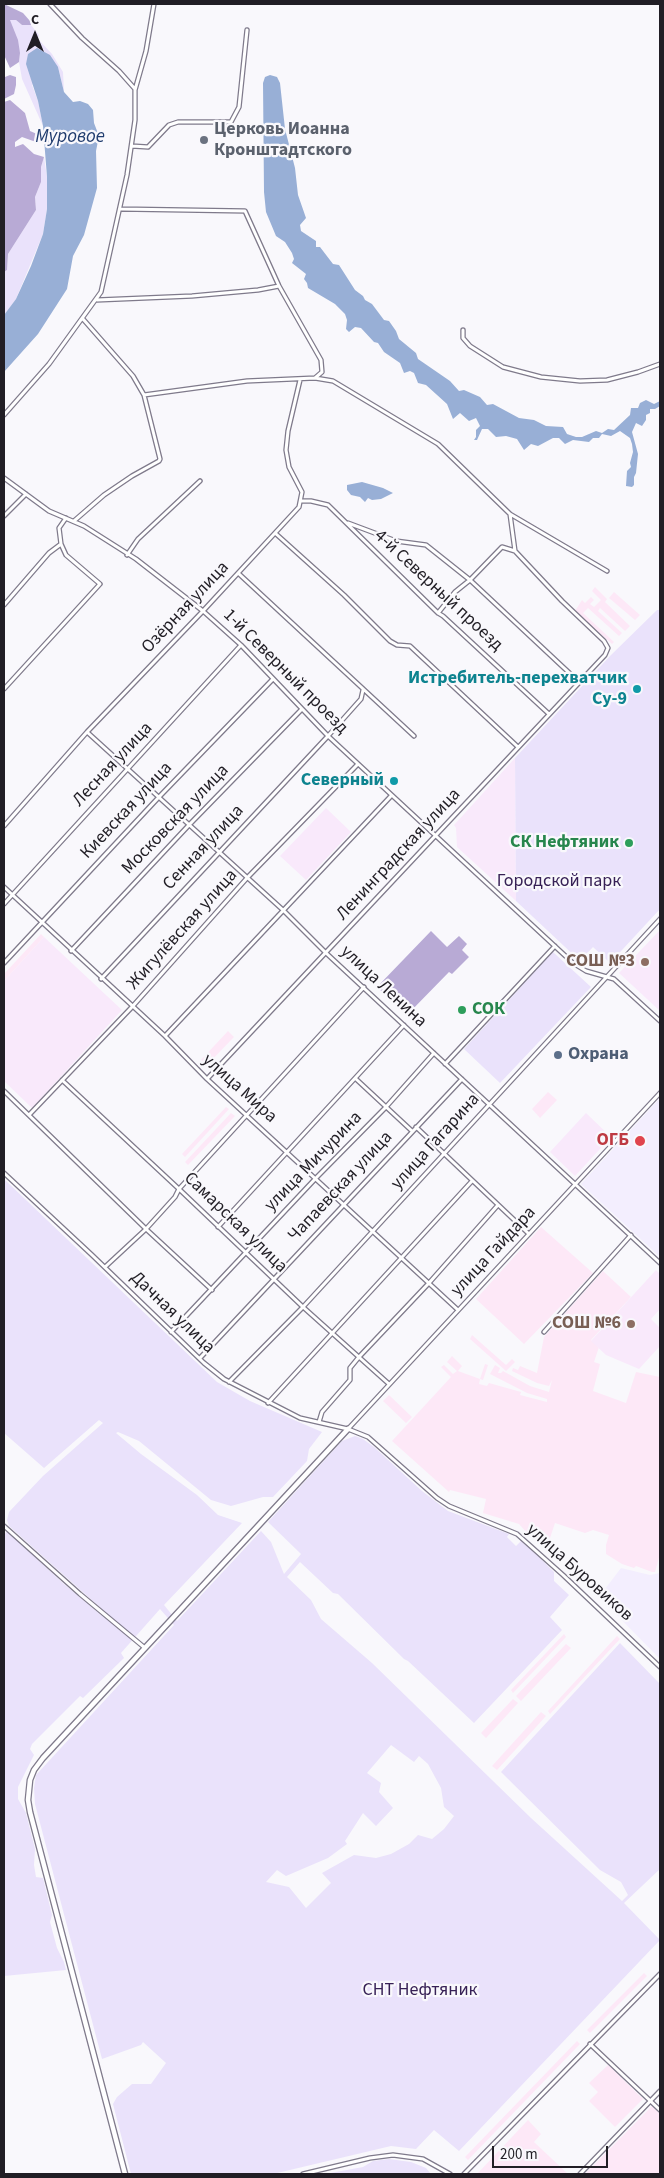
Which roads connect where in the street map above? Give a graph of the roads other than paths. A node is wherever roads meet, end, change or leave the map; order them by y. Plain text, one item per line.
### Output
1 (50, 4) edge
2 (154, 4) edge
3 (246, 30) dead end
4 (135, 90) junction
5 (132, 146) junction
6 (121, 209) junction
7 (279, 286) junction
8 (97, 300) junction
9 (83, 319) junction
10 (463, 330) dead end
11 (660, 364) edge
12 (315, 378) junction
13 (300, 380) junction
14 (144, 395) junction
15 (4, 414) edge
16 (4, 478) edge
17 (200, 481) dead end
18 (26, 494) junction
19 (301, 501) junction
20 (510, 514) junction
21 (4, 516) edge
22 (66, 518) junction
23 (74, 520) junction
24 (346, 522) junction
25 (276, 533) junction
26 (61, 544) junction
27 (516, 551) junction
28 (127, 555) junction
29 (607, 571) dead end
30 (238, 573) junction
31 (470, 580) junction
32 (4, 605) edge
33 (203, 611) junction
34 (438, 613) junction
35 (241, 645) junction
36 (273, 679) junction
37 (579, 682) junction
38 (4, 689) edge
39 (363, 690) junction
40 (302, 709) junction
41 (549, 714) junction
42 (87, 732) junction
43 (328, 736) junction
44 (414, 736) dead end
45 (518, 747) junction
46 (358, 764) junction
47 (128, 769) junction
48 (391, 796) junction
49 (159, 797) junction
50 (189, 825) junction
51 (4, 826) edge
52 (435, 836) junction
53 (219, 852) junction
54 (247, 878) junction
55 (4, 887) edge
56 (12, 895) junction
57 (4, 904) edge
58 (282, 910) junction
59 (660, 919) edge
60 (42, 923) junction
61 (555, 946) junction
62 (71, 951) junction
63 (326, 953) junction
64 (4, 964) edge
65 (607, 976) junction
66 (100, 979) junction
67 (364, 987) junction
68 (132, 1007) junction
69 (660, 1021) edge
70 (404, 1025) junction
71 (165, 1036) junction
72 (434, 1053) junction
73 (445, 1064) junction
74 (207, 1079) junction
75 (356, 1079) junction
76 (462, 1079) junction
77 (62, 1080) junction
78 (4, 1091) edge
79 (660, 1093) edge
80 (490, 1104) junction
81 (386, 1107) junction
82 (247, 1114) junction
83 (30, 1115) junction
84 (416, 1127) junction
85 (412, 1131) junction
86 (288, 1152) junction
87 (444, 1155) junction
88 (4, 1173) edge
89 (316, 1178) junction
90 (472, 1181) junction
91 (576, 1185) junction
92 (179, 1188) junction
93 (344, 1204) junction
94 (498, 1205) junction
95 (218, 1227) junction
96 (146, 1229) junction
97 (373, 1231) junction
98 (529, 1234) junction
99 (631, 1236) junction
100 (246, 1254) junction
101 (401, 1257) junction
102 (660, 1263) edge
103 (105, 1267) junction
104 (274, 1280) junction
105 (429, 1283) junction
106 (212, 1290) junction
107 (303, 1307) junction
108 (458, 1310) junction
109 (171, 1332) junction
110 (544, 1332) dead end
111 (331, 1333) junction
112 (359, 1357) junction
113 (200, 1358) junction
114 (229, 1382) junction
115 (389, 1384) junction
116 (268, 1402) junction
117 (319, 1422) junction
118 (348, 1429) junction
119 (4, 1526) edge
120 (145, 1648) junction
121 (660, 1667) edge
122 (660, 1974) edge
123 (590, 2044) junction
124 (660, 2091) edge
125 (650, 2101) junction
126 (660, 2110) edge
127 (125, 2174) edge
128 (303, 2174) edge
129 (450, 2174) edge
130 (464, 2174) edge
131 (580, 2174) edge

1 - 4 street
2 - 4 street
3 - 5 street
4 - 5 street
5 - 6 street
6 - 7 street
6 - 8 street
7 - 8 street
7 - 12 street
8 - 9 street
9 - 14 street
9 - 15 street
10 - 11 street
12 - 13 street
12 - 20 street
13 - 14 street
13 - 19 street
14 - 23 street
16 - 18 street, 1-й Северный проезд
17 - 28 street
18 - 21 street
18 - 22 street, 1-й Северный проезд
19 - 24 street, 4-й Северный проезд
19 - 25 street, Озёрная улица
20 - 27 street
20 - 29 street
22 - 23 street, 1-й Северный проезд
22 - 26 street
23 - 28 street, 1-й Северный проезд
24 - 31 street
24 - 34 street, 4-й Северный проезд
25 - 30 street, Озёрная улица
25 - 45 street
26 - 32 street
26 - 38 street
27 - 31 street
27 - 37 street, Ленинградская улица
28 - 33 street, 1-й Северный проезд
30 - 33 street, Озёрная улица
30 - 39 street
31 - 34 street
31 - 37 street
33 - 35 street, 1-й Северный проезд
33 - 42 street, Озёрная улица
34 - 41 street, 4-й Северный проезд
35 - 36 street, 1-й Северный проезд
35 - 47 street, Лесная улица
36 - 40 street, 1-й Северный проезд
36 - 49 street, Киевская улица
37 - 41 street, Ленинградская улица
39 - 43 street, Сенная улица
39 - 44 street
40 - 43 street, 1-й Северный проезд
40 - 50 street, Московская улица
41 - 45 street, Ленинградская улица
42 - 47 street, улица Ленина
42 - 51 street, Озёрная улица
43 - 46 street, 1-й Северный проезд
43 - 53 street, Сенная улица
45 - 52 street, Ленинградская улица
46 - 48 street, 1-й Северный проезд
46 - 54 street, Жигулёвская улица
47 - 49 street, улица Ленина
47 - 56 street, Лесная улица
48 - 52 street, 1-й Северный проезд
48 - 58 street
49 - 50 street, улица Ленина
49 - 60 street, Киевская улица
50 - 53 street, улица Ленина
50 - 62 street, Московская улица
52 - 61 street, 1-й Северный проезд
52 - 63 street, Ленинградская улица
53 - 54 street, улица Ленина
53 - 66 street, Сенная улица
54 - 58 street, улица Ленина
54 - 68 street, Жигулёвская улица
55 - 56 street, улица Мира
56 - 57 street, Лесная улица
56 - 60 street, улица Мира
58 - 63 street, улица Ленина
58 - 71 street
59 - 65 street, улица Гагарина
60 - 62 street, улица Мира
60 - 64 street, Киевская улица
61 - 65 street, 1-й Северный проезд
61 - 73 street
62 - 66 street, улица Мира
63 - 67 street, улица Ленина
63 - 74 street, Ленинградская улица
65 - 69 street, 1-й Северный проезд
65 - 80 street, улица Гагарина
66 - 68 street, улица Мира
67 - 70 street, улица Ленина
67 - 82 street
68 - 71 street, улица Мира
68 - 77 street, Жигулёвская улица
70 - 72 street, улица Ленина
70 - 75 street
71 - 74 street, улица Мира
72 - 73 street, улица Ленина
72 - 81 street, улица Мичурина
73 - 76 street, улица Ленина
74 - 82 street, улица Мира
75 - 81 street
75 - 86 street
76 - 80 street, улица Ленина
76 - 84 street, Чапаевская улица
77 - 83 street, Жигулёвская улица
77 - 92 street, Самарская улица
78 - 83 street
79 - 91 street, улица Гайдара
80 - 87 street, улица Гагарина
80 - 91 street, улица Ленина
81 - 85 street
81 - 89 street, улица Мичурина
82 - 86 street, улица Мира
82 - 92 street
83 - 96 street
84 - 85 street, Чапаевская улица
84 - 87 street
85 - 93 street, Чапаевская улица
86 - 89 street, улица Мира
86 - 95 street
87 - 90 street
87 - 97 street, улица Гагарина
88 - 103 street, Дачная улица
89 - 93 street, улица Мира
89 - 100 street, улица Мичурина
90 - 94 street
90 - 101 street
91 - 98 street, улица Гайдара
91 - 99 street, улица Ленина
92 - 95 street, Самарская улица
92 - 96 street
93 - 97 street, улица Мира
93 - 104 street, Чапаевская улица
94 - 98 street
94 - 105 street
95 - 100 street, Самарская улица
96 - 103 street
96 - 106 street
97 - 101 street, улица Мира
97 - 107 street, улица Гагарина
98 - 108 street, улица Гайдара
99 - 102 street, улица Ленина
99 - 110 street
100 - 104 street, Самарская улица
100 - 106 street, улица Мичурина
101 - 105 street, улица Мира
101 - 111 street
103 - 109 street, Дачная улица
104 - 107 street, Самарская улица
104 - 113 street, Чапаевская улица
105 - 108 street, улица Мира
105 - 112 street
106 - 109 street, улица Мичурина
107 - 111 street, Самарская улица
107 - 114 street, улица Гагарина
108 - 115 street, улица Гайдара
109 - 113 street, Дачная улица
111 - 112 street, Самарская улица
111 - 116 street
112 - 115 street, Самарская улица
112 - 117 street
113 - 114 street, Дачная улица
114 - 116 street, Дачная улица
115 - 118 street, улица Гайдара
116 - 117 street, Дачная улица
117 - 118 street, Дачная улица
118 - 120 street
118 - 121 street, улица Буровиков
119 - 120 street
120 - 127 street
122 - 123 street
123 - 125 street
123 - 130 street
124 - 125 street
125 - 126 street
125 - 131 street
128 - 129 street

